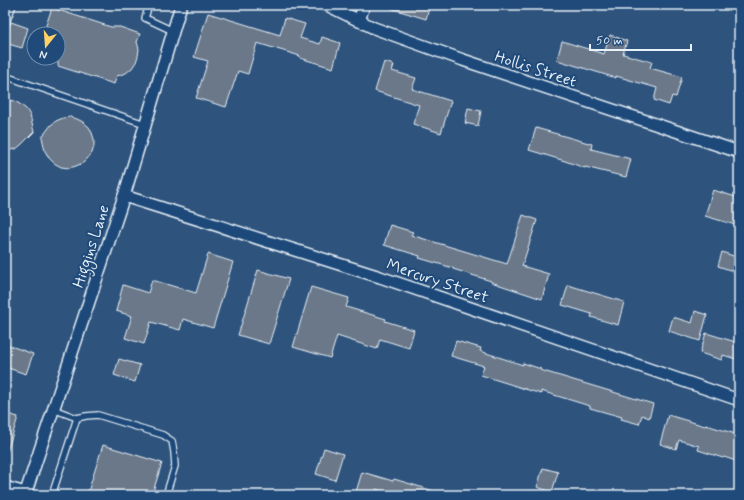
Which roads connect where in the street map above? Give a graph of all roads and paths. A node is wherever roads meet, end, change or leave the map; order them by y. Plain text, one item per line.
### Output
1 (13, 5) edge
2 (149, 5) edge
3 (181, 5) edge
4 (328, 5) edge
5 (364, 5) edge
6 (358, 20) junction
7 (5, 25) edge
8 (173, 31) junction
9 (5, 76) edge
10 (145, 124) junction
11 (739, 152) edge
12 (124, 196) junction
13 (739, 400) edge
14 (54, 409) junction
15 (77, 418) junction
16 (5, 487) edge
17 (25, 494) edge
18 (52, 495) edge
19 (166, 495) edge

1 - 7 lane
2 - 8 lane
3 - 8 street, Higgins Lane
4 - 6 street, Hollis Street
5 - 6 street
6 - 11 street, Hollis Street
8 - 10 street, Higgins Lane
9 - 10 lane
10 - 12 street, Higgins Lane
12 - 13 street, Mercury Street
12 - 14 street, Higgins Lane
14 - 15 lane
14 - 17 street, Higgins Lane
15 - 18 lane
15 - 19 lane
16 - 17 street

